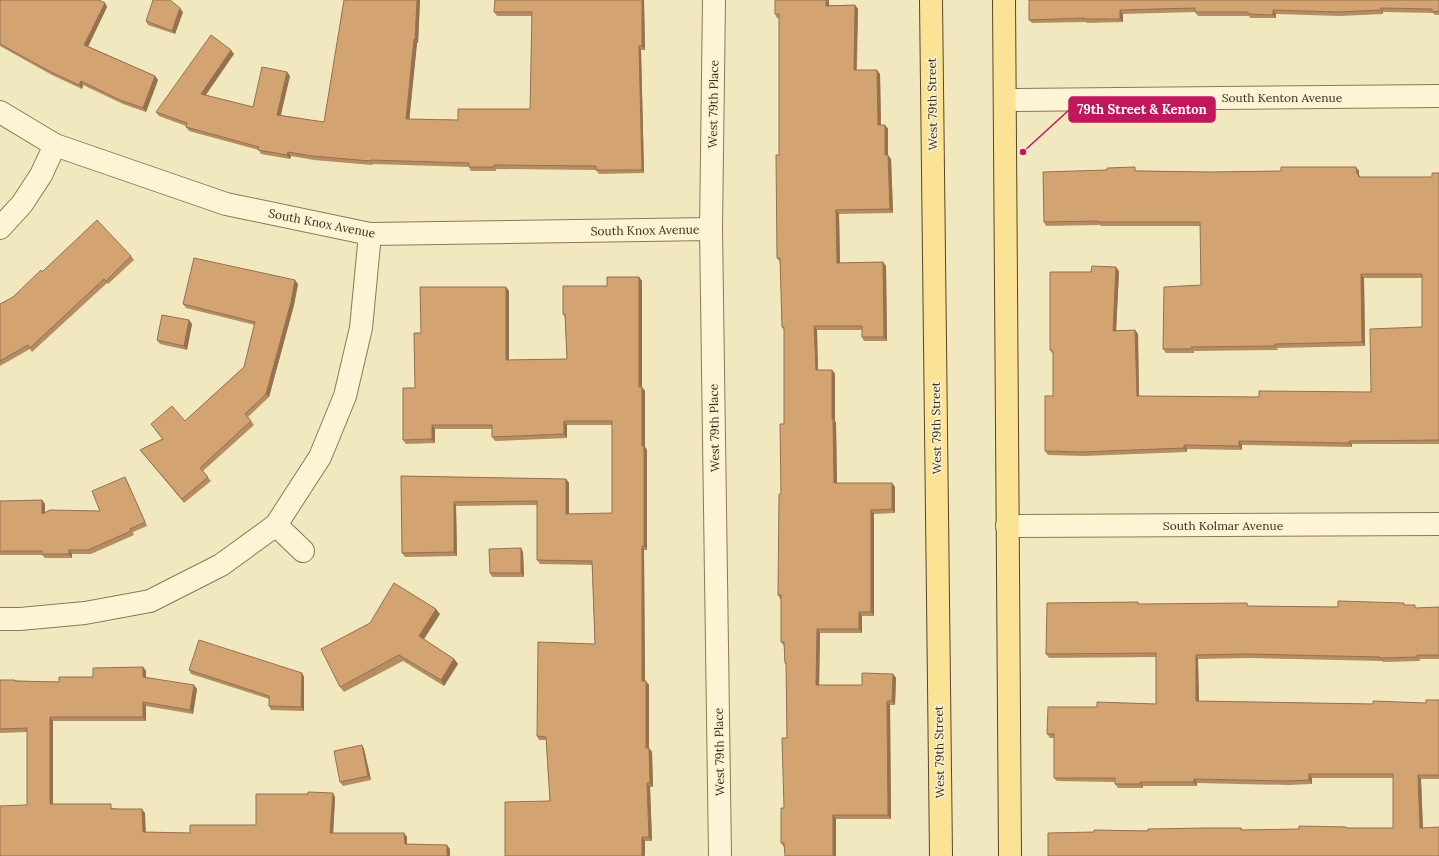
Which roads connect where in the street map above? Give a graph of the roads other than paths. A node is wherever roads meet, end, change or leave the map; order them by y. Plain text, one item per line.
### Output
1 (714, 0) edge
2 (931, 0) edge
3 (1004, 0) edge
4 (1439, 96) edge
5 (1005, 100) junction
6 (0, 112) edge
7 (55, 145) junction
8 (0, 228) edge
9 (712, 229) junction
10 (370, 234) junction
11 (1439, 524) edge
12 (276, 525) junction
13 (1007, 526) junction
14 (303, 551) dead end
15 (0, 619) edge
16 (720, 856) edge
17 (941, 856) edge
18 (1010, 856) edge

1 - 9 street, West 79th Place
2 - 17 main road, West 79th Street
3 - 5 main road
4 - 5 street, South Kenton Avenue
5 - 13 main road
6 - 7 street, South Knox Avenue
7 - 8 street
7 - 10 street, South Knox Avenue
9 - 10 street, South Knox Avenue
9 - 16 street, West 79th Place
10 - 12 street
11 - 13 street, South Kolmar Avenue
12 - 14 street
12 - 15 street
13 - 18 main road

